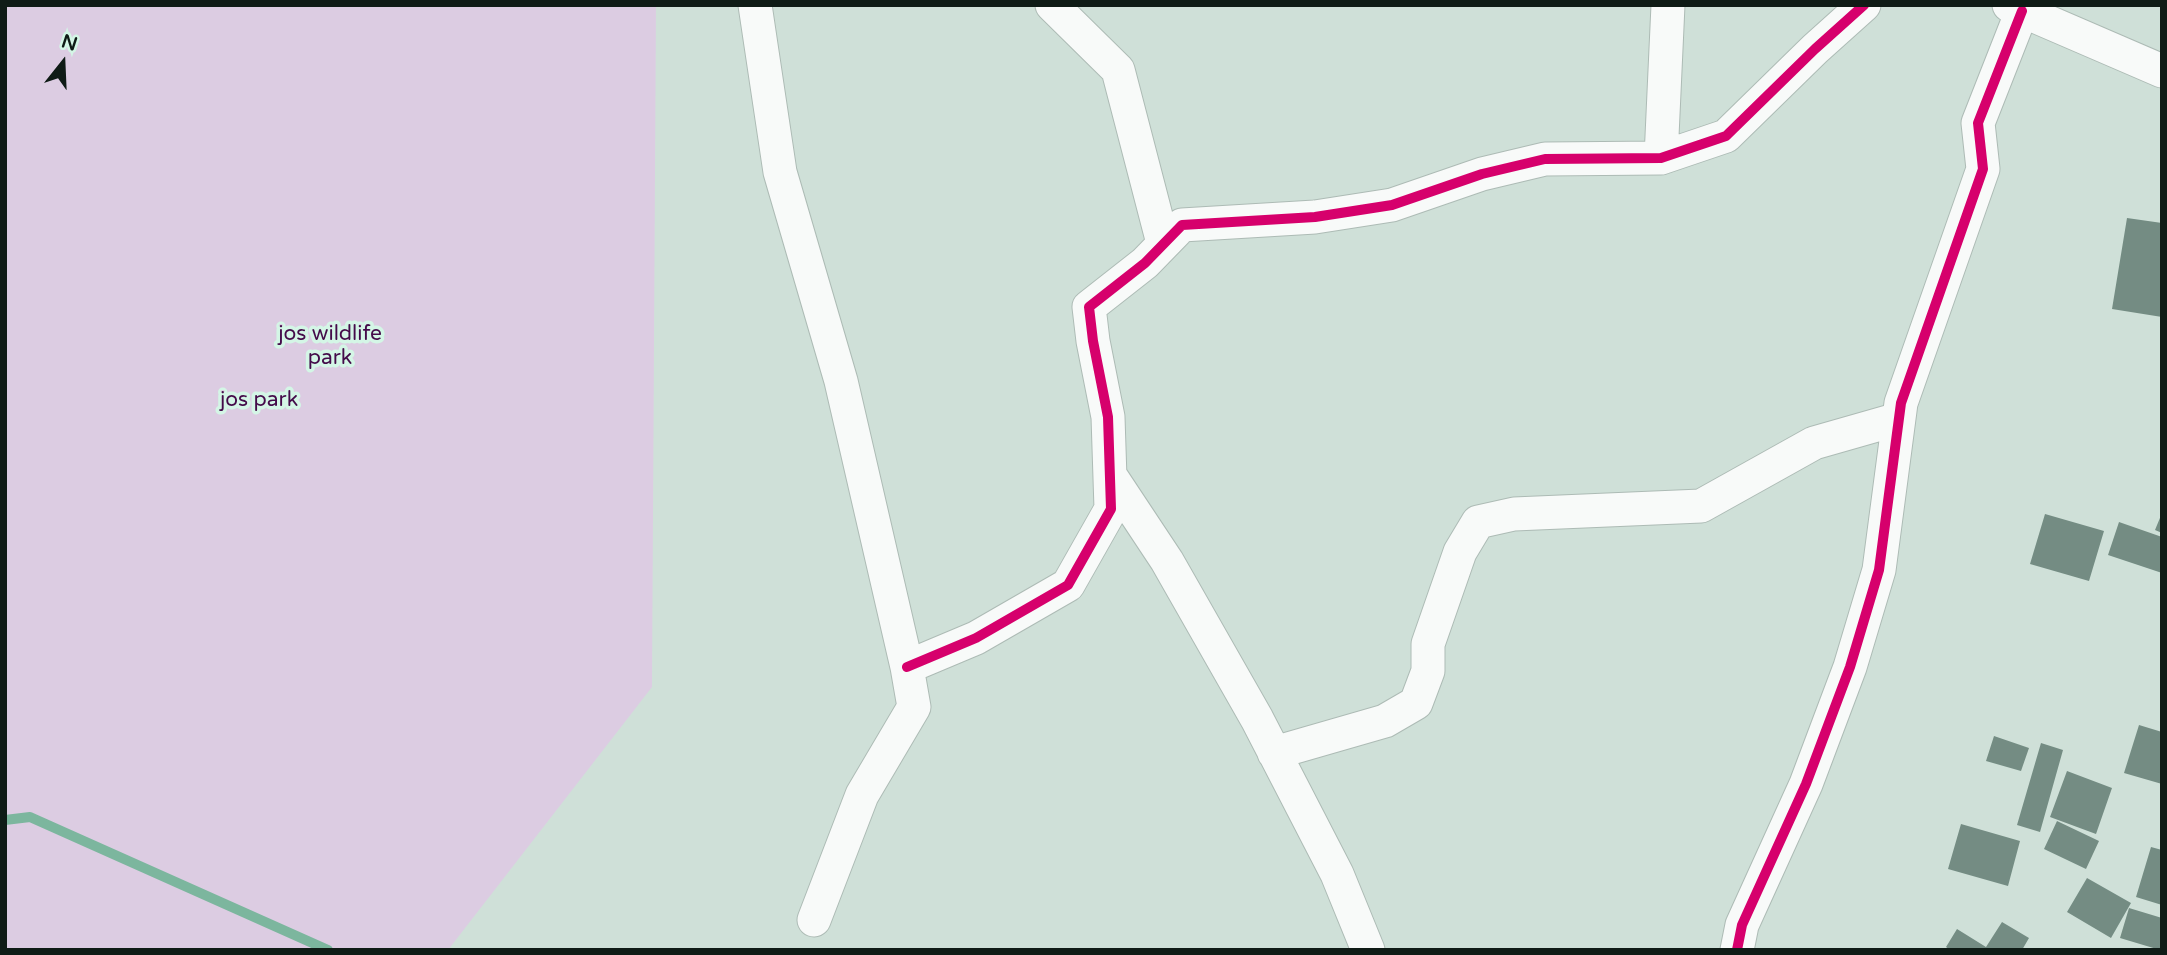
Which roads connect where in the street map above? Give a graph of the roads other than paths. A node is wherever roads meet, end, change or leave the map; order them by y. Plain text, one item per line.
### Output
1 (755, 5) edge
2 (1052, 5) edge
3 (1668, 5) edge
4 (1864, 5) edge
5 (2016, 8) edge
6 (2162, 71) edge
7 (1661, 158) junction
8 (1163, 243) junction
9 (1898, 419) junction
10 (1110, 475) junction
11 (907, 667) junction
12 (1274, 753) junction
13 (814, 920) dead end
14 (1368, 950) edge
15 (1737, 950) edge

1 - 11 street
2 - 8 street
3 - 7 street
4 - 7 street
5 - 6 street
5 - 9 street
7 - 8 street
8 - 10 street
9 - 12 street
9 - 15 street
10 - 11 street
10 - 12 street
11 - 13 street
12 - 14 street

